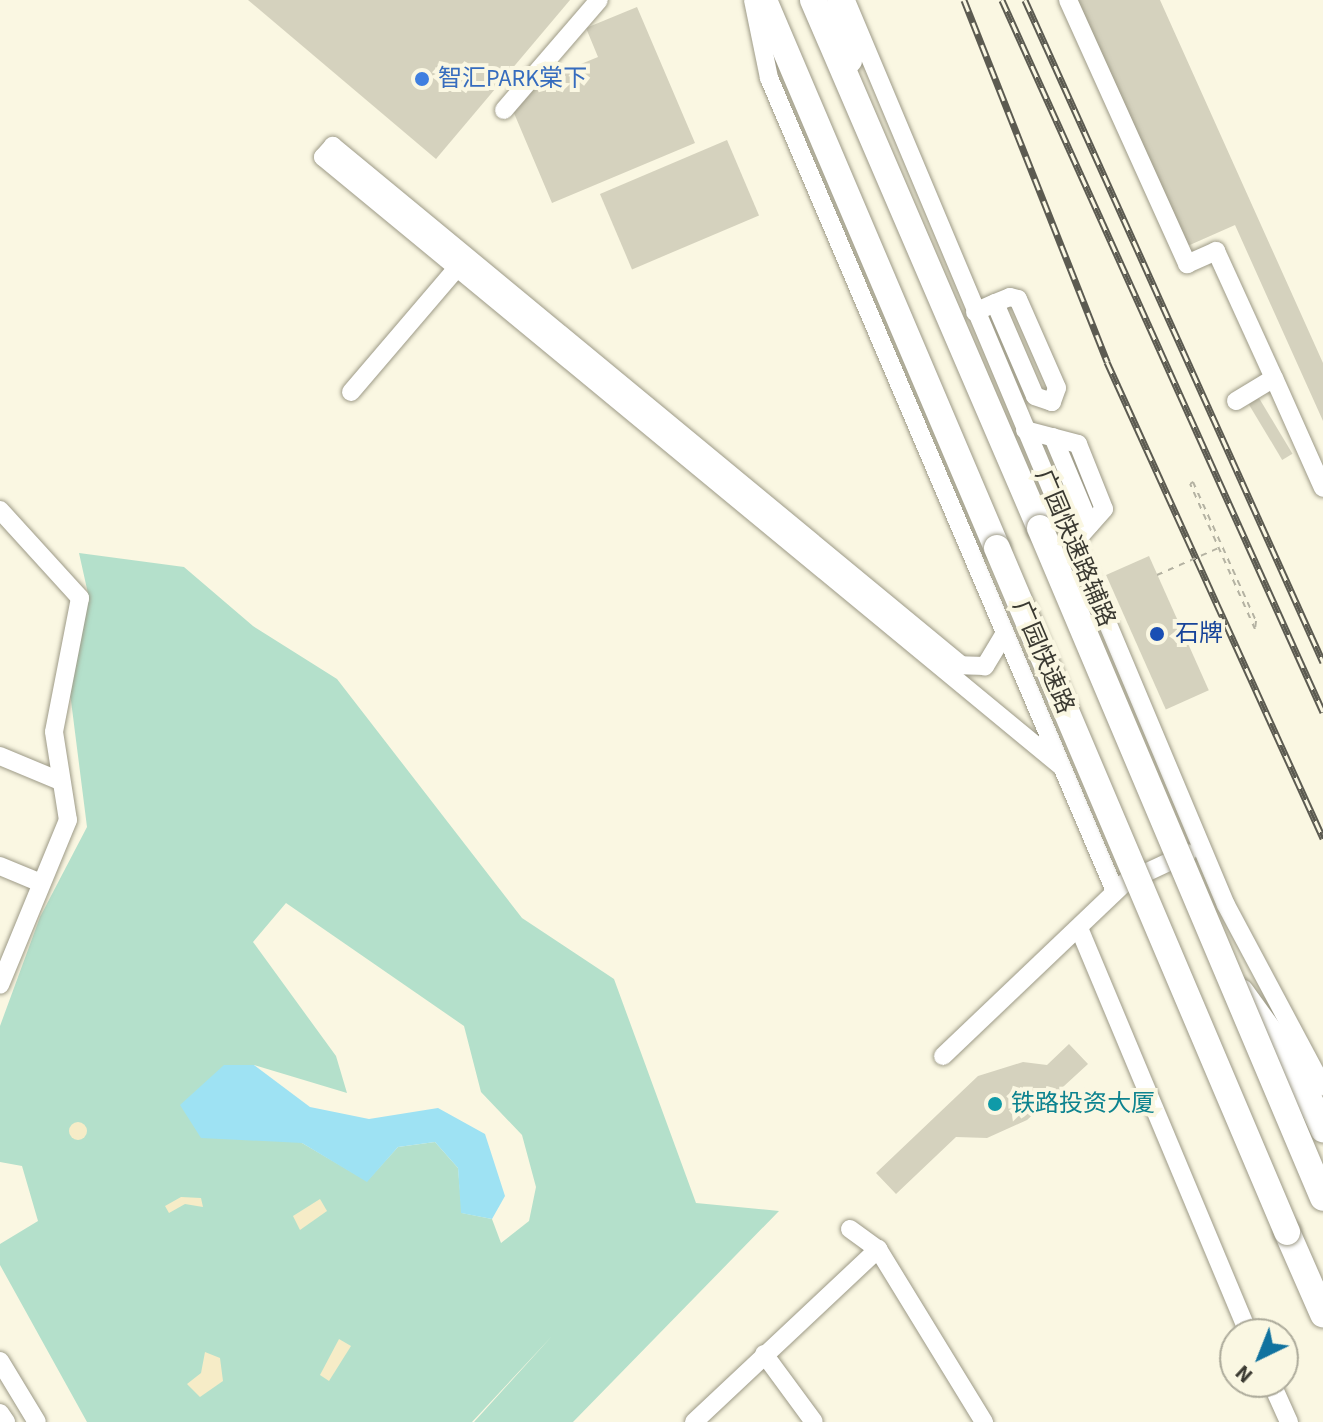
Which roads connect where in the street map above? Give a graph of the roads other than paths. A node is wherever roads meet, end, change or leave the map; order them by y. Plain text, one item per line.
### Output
1 (599, 0) edge
2 (753, 0) edge
3 (764, 0) edge
4 (813, 0) edge
5 (842, 0) edge
6 (1068, 0) edge
7 (854, 95) junction
8 (504, 110) dead end
9 (460, 264) junction
10 (995, 303) junction
11 (975, 312) junction
12 (1274, 378) junction
13 (351, 392) dead end
14 (1236, 401) dead end
15 (1025, 430) junction
16 (1323, 488) edge
17 (747, 501) junction
18 (1, 511) edge
19 (730, 523) dead end
20 (1073, 544) junction
21 (1005, 633) junction
22 (0, 756) edge
23 (1062, 767) junction
24 (60, 781) junction
25 (1202, 847) junction
26 (0, 866) edge
27 (41, 883) junction
28 (1115, 891) junction
29 (1079, 928) junction
30 (1230, 978) junction
31 (0, 985) edge
32 (943, 1056) dead end
33 (1323, 1087) edge
34 (1323, 1129) edge
35 (1323, 1198) edge
36 (850, 1229) dead end
37 (878, 1249) junction
38 (1323, 1314) edge
39 (1242, 1318) edge
40 (764, 1354) junction
41 (0, 1361) edge
42 (1278, 1398) edge
43 (0, 1413) edge
44 (6, 1422) edge
45 (37, 1422) edge
46 (694, 1422) edge
47 (814, 1422) edge
48 (984, 1422) edge
49 (1289, 1422) edge

1 - 8 street
2 - 21 street
3 - 38 highway, 广园快速路, bridge
4 - 7 highway, 广园快速路
5 - 7 highway
5 - 11 street, 广园快速路辅路
6 - 12 street
7 - 30 highway, 广园快速路, bridge
9 - 9 street
9 - 13 street
9 - 17 street
10 - 10 street
10 - 11 street
11 - 15 street, 广园快速路辅路
12 - 14 street
12 - 16 street
15 - 20 street, 广园快速路辅路
15 - 20 street
17 - 19 street
17 - 21 street
17 - 23 street
18 - 24 street
20 - 25 street, 广园快速路辅路
21 - 23 street
22 - 24 street
23 - 28 street
24 - 27 street
25 - 28 street
25 - 33 street, 广园快速路辅路
26 - 27 street
27 - 31 street
28 - 29 street
29 - 32 street
29 - 39 street
30 - 34 highway, bridge
30 - 35 highway, 广园快速路, bridge
36 - 37 street
37 - 40 street
37 - 48 street
40 - 46 street
40 - 47 street
41 - 45 street
42 - 49 street
43 - 44 street

